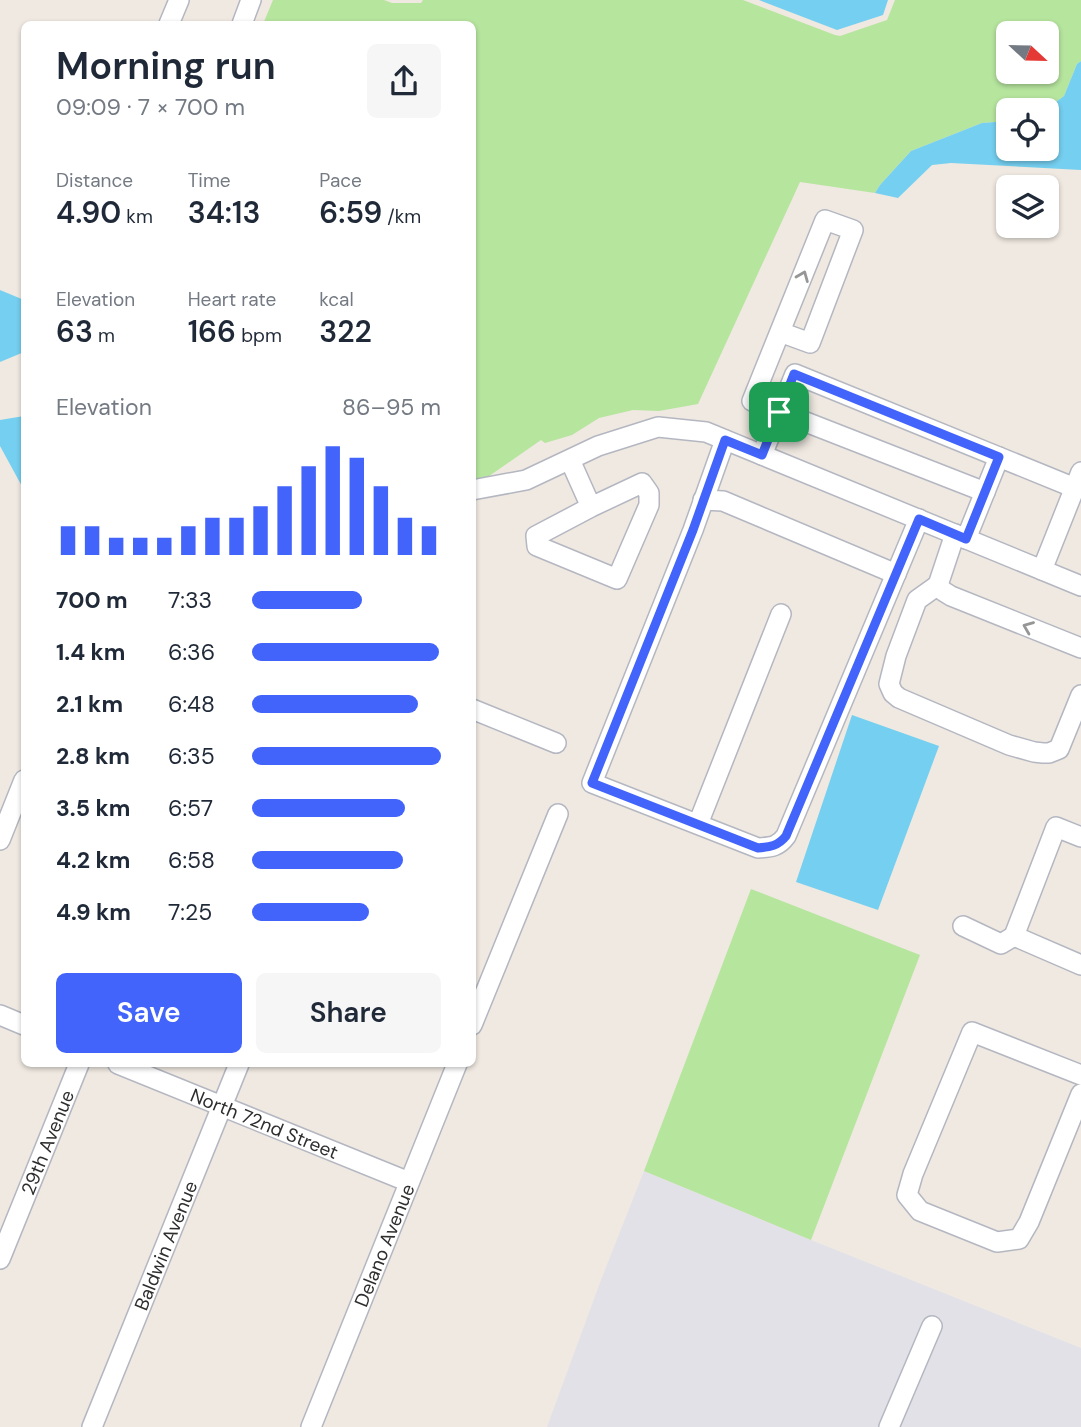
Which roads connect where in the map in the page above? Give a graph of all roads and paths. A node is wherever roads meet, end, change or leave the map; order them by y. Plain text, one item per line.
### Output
1 (179, 0) edge
2 (251, 0) edge
3 (170, 21) edge
4 (243, 21) edge
5 (780, 332) junction
6 (779, 412) junction
7 (725, 440) junction
8 (762, 455) junction
9 (999, 457) junction
10 (570, 460) junction
11 (1078, 480) edge
12 (476, 489) edge
13 (985, 492) junction
14 (704, 500) junction
15 (592, 507) junction
16 (919, 519) junction
17 (960, 536) junction
18 (1042, 570) junction
19 (896, 574) junction
20 (938, 585) junction
21 (1081, 586) edge
22 (781, 614) dead end
23 (1081, 648) edge
24 (1081, 695) edge
25 (476, 711) edge
26 (556, 743) dead end
27 (21, 788) edge
28 (558, 814) dead end
29 (698, 824) junction
30 (1081, 836) edge
31 (0, 840) edge
32 (963, 926) dead end
33 (1014, 936) junction
34 (1081, 965) edge
35 (0, 1015) edge
36 (476, 1015) edge
37 (21, 1025) edge
38 (78, 1067) edge
39 (125, 1067) edge
40 (238, 1067) edge
41 (456, 1067) edge
42 (1081, 1075) edge
43 (1081, 1094) edge
44 (222, 1106) junction
45 (409, 1182) junction
46 (0, 1259) edge
47 (933, 1326) dead end
48 (92, 1427) edge
49 (310, 1427) edge
50 (889, 1427) edge

1 - 3 street
2 - 4 street
5 -> 5 street
5 - 6 street
6 - 8 street
6 - 9 street
6 - 13 street
7 - 8 street
7 - 10 street
7 - 14 street
8 - 16 street
9 - 11 street
9 - 13 street
10 - 12 street
10 - 15 street
11 - 18 street
13 - 17 street
14 - 19 street
14 - 29 street
15 - 15 street
16 - 17 street
16 - 19 street
17 - 18 street
17 - 20 street
18 - 21 street
19 - 29 street
23 -> 20 street
20 - 24 street
22 - 29 street
25 - 26 street
27 - 31 street
28 - 36 street
30 - 33 street
32 - 33 street
33 - 34 street
35 - 37 street
38 - 46 street, 29th Avenue
39 - 44 street, North 72nd Street
40 - 44 street, Baldwin Avenue
41 - 45 street, Delano Avenue
42 - 43 street
44 - 45 street, North 72nd Street
44 - 48 street, Baldwin Avenue
45 - 49 street, Delano Avenue
47 - 50 street

